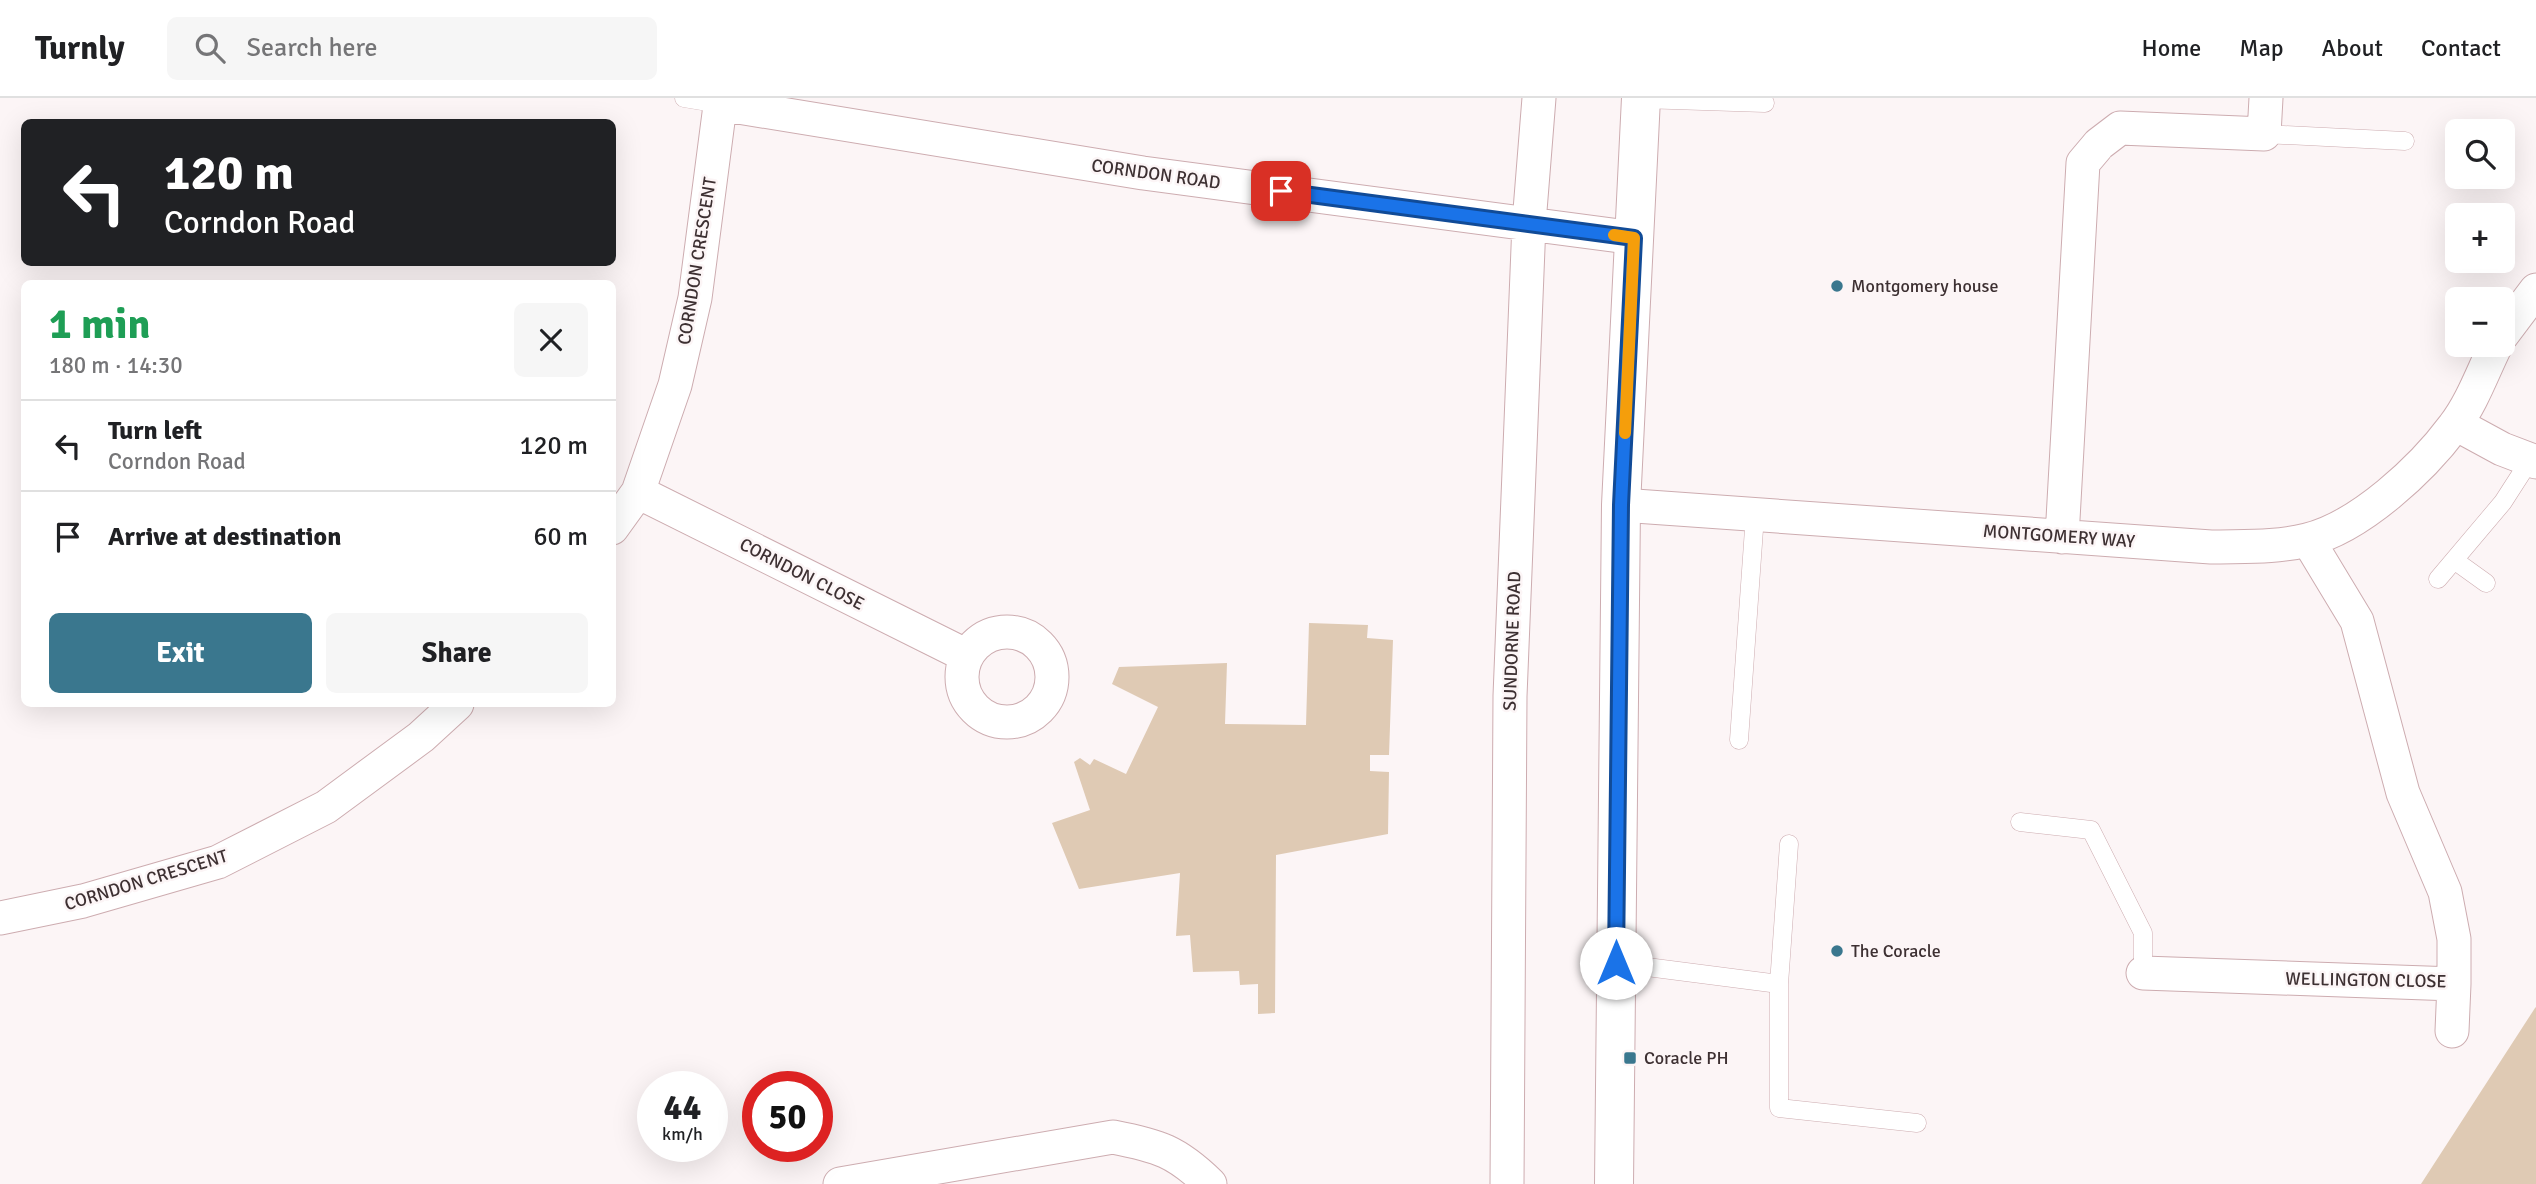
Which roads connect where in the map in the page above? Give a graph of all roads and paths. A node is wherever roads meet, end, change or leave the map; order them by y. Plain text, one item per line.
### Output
1 (684, 98) edge
2 (1539, 98) edge
3 (1641, 98) edge
4 (2266, 98) edge
5 (720, 101) edge
6 (1765, 103) dead end
7 (2263, 134) junction
8 (2405, 141) dead end
9 (1529, 223) junction
10 (1634, 238) junction
11 (2536, 290) edge
12 (2515, 318) edge
13 (2490, 357) edge
14 (2456, 424) junction
15 (2533, 461) edge
16 (638, 492) junction
17 (1621, 505) junction
18 (1755, 515) junction
19 (616, 522) edge
20 (2062, 537) junction
21 (2308, 540) junction
22 (2454, 560) junction
23 (2438, 579) dead end
24 (2486, 583) dead end
25 (967, 656) dead end
26 (454, 707) edge
27 (1739, 740) dead end
28 (2020, 822) dead end
29 (1789, 844) dead end
30 (0, 918) edge
31 (1616, 963) junction
32 (2143, 973) joint
33 (1779, 984) junction
34 (2454, 985) junction
35 (2452, 1031) dead end
36 (1917, 1123) dead end
37 (840, 1184) edge
38 (1210, 1184) edge
39 (1507, 1184) edge
40 (1614, 1184) edge

1 - 5 lane
2 - 9 street, SUNDORNE ROAD
3 - 6 lane
3 - 10 main road
4 - 7 street
5 - 9 street, CORNDON ROAD
5 - 16 street, CORNDON CRESCENT
7 - 8 lane
7 - 20 street
9 - 10 street, CORNDON ROAD
9 - 39 street, SUNDORNE ROAD
10 - 17 main road
11 - 12 street
13 - 14 street, MONTGOMERY WAY
14 - 15 street
14 - 21 street, MONTGOMERY WAY
15 - 22 lane
16 - 19 street, CORNDON CRESCENT
16 - 25 street, CORNDON CLOSE
17 - 18 street, MONTGOMERY WAY
17 - 31 main road
18 - 20 street, MONTGOMERY WAY
18 - 27 lane
20 - 21 street, MONTGOMERY WAY
21 - 34 street, WELLINGTON CLOSE
22 - 23 lane
22 - 24 lane
26 - 30 street, CORNDON CRESCENT
28 - 32 lane
29 - 33 lane
31 - 33 lane
31 - 40 main road
32 - 34 street, WELLINGTON CLOSE
33 - 36 lane
34 - 35 street
37 - 38 street

